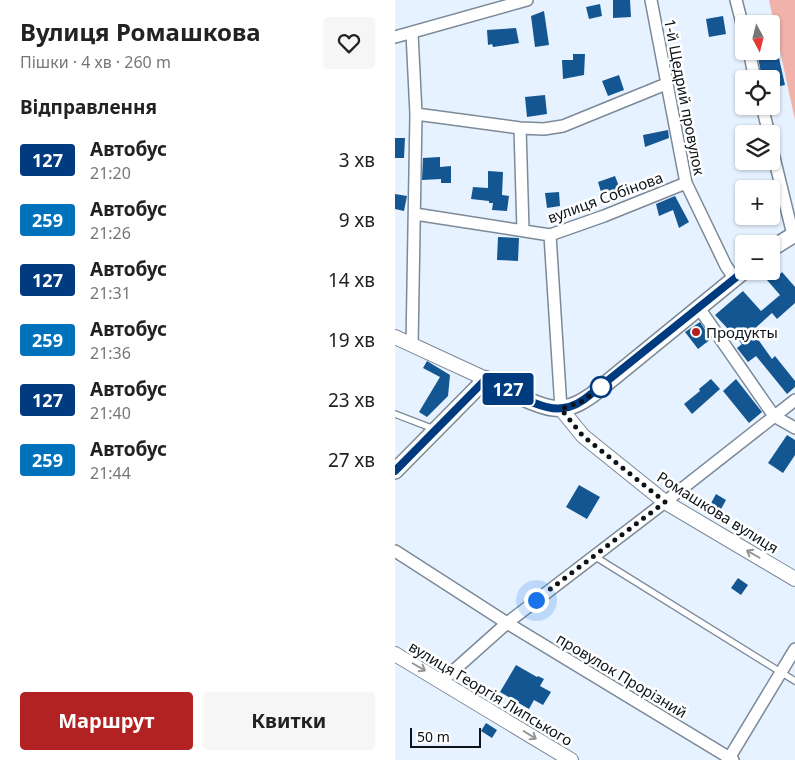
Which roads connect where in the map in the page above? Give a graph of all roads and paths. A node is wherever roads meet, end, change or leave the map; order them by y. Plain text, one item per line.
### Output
1 (527, 0) edge
2 (651, 0) edge
3 (736, 0) edge
4 (495, 4) edge
5 (740, 15) edge
6 (412, 33) junction
7 (395, 37) edge
8 (666, 84) junction
9 (416, 114) junction
10 (521, 128) junction
11 (777, 170) edge
12 (685, 183) junction
13 (415, 214) junction
14 (523, 230) junction
15 (794, 234) edge
16 (550, 235) junction
17 (780, 243) edge
18 (735, 272) edge
19 (735, 279) edge
20 (699, 308) junction
21 (395, 337) edge
22 (412, 344) junction
23 (486, 379) junction
24 (795, 400) edge
25 (561, 409) junction
26 (395, 414) edge
27 (774, 416) junction
28 (795, 428) edge
29 (436, 430) junction
30 (395, 471) edge
31 (665, 502) junction
32 (395, 551) edge
33 (594, 556) junction
34 (795, 578) edge
35 (507, 623) junction
36 (795, 649) edge
37 (395, 654) edge
38 (781, 672) junction
39 (443, 681) junction
40 (795, 682) edge
41 (730, 759) edge
42 (571, 760) edge

1 - 4 street
2 - 8 street, 1-й Щедрий провулок
3 - 5 street
4 - 6 street
6 - 7 street
6 - 9 street
8 - 10 street
8 - 12 street, 1-й Щедрий провулок
9 - 10 street
9 - 13 street
10 - 14 street
11 - 15 street
12 - 16 street, вулиця Собінова
12 - 18 street, 1-й Щедрий провулок
13 - 14 street, вулиця Собінова
13 - 22 street
14 - 16 street, вулиця Собінова
15 - 17 main road
16 - 25 street
19 - 20 main road
20 - 25 main road
20 - 27 street
21 - 22 street
22 - 23 street
23 - 25 main road
23 - 29 main road
24 - 27 street
25 - 31 street, Ромашкова вулиця
26 - 29 lane
27 - 28 street
27 - 31 street
29 - 30 main road
31 - 33 street
34 -> 31 street, Ромашкова вулиця
32 - 35 street, провулок Прорізний
33 - 35 street
33 - 38 lane
35 - 39 street
35 - 41 street, провулок Прорізний
36 - 38 street
37 -> 39 street, вулиця Георгія Липського
38 - 40 lane
38 - 41 street
39 -> 42 street, вулиця Георгія Липського

